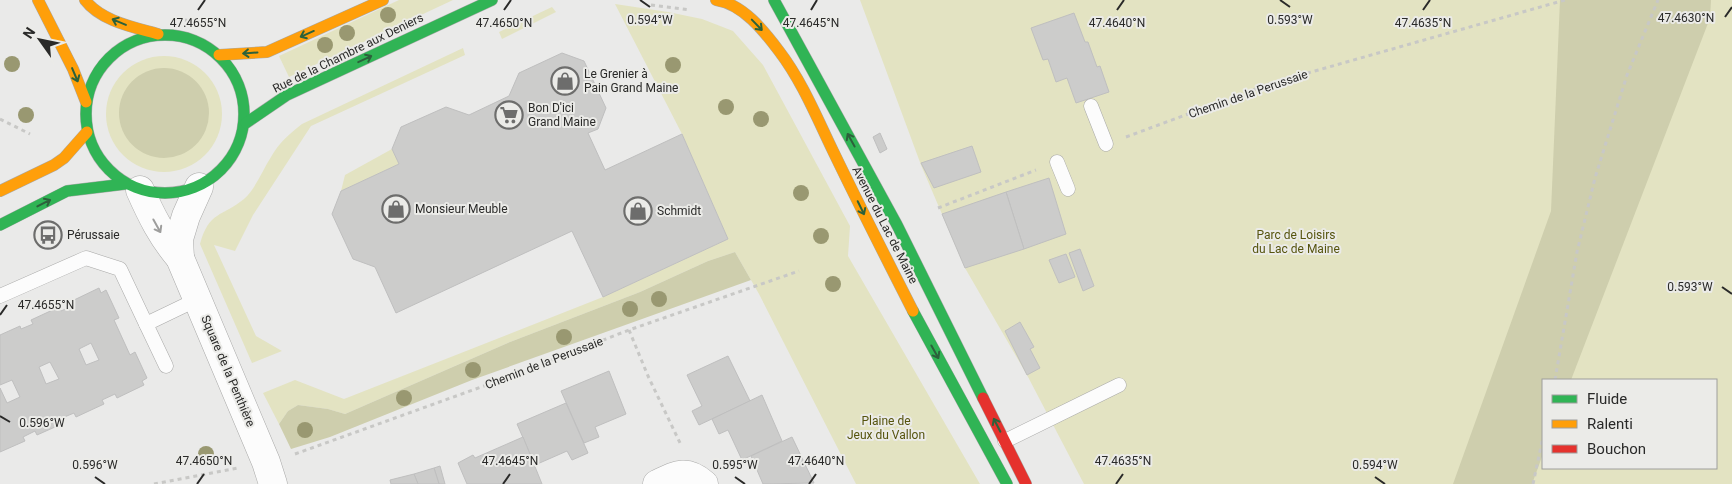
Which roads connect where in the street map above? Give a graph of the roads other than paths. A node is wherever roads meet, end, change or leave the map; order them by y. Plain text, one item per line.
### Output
1 (38, 0) edge
2 (85, 0) edge
3 (383, 0) edge
4 (492, 0) edge
5 (716, 0) edge
6 (774, 0) edge
7 (158, 34) junction
8 (220, 54) junction
9 (86, 102) junction
10 (1092, 106) dead end
11 (246, 123) junction
12 (87, 132) junction
13 (1106, 144) road end
14 (1057, 162) road end
15 (133, 187) junction
16 (199, 187) junction
17 (1068, 189) dead end
18 (0, 191) edge
19 (0, 225) edge
20 (180, 258) junction
21 (0, 296) edge
22 (198, 299) junction
23 (146, 324) junction
24 (166, 366) dead end
25 (1119, 385) dead end
26 (1005, 441) junction
27 (273, 484) edge
28 (657, 484) edge
29 (704, 484) edge
30 (1006, 484) edge
31 (1026, 484) edge

1 -> 9 street
7 -> 2 street
3 -> 8 street
11 -> 4 street, Rue de la Chambre aux Deniers
5 -> 30 street, Avenue du Lac de Maine
26 -> 6 street, Avenue du Lac de Maine
7 - 8 street
7 - 9 street
8 - 11 street
9 - 12 street
10 - 13 lane
11 - 16 street
12 - 15 street
12 - 18 street
14 - 17 lane
15 - 16 street
19 -> 15 street
15 -> 20 street, Square de la Penthière
16 - 20 street, Square de la Penthière
20 - 22 street, Square de la Penthière
21 - 23 lane
22 - 23 lane
22 - 27 street, Square de la Penthière
23 - 24 lane
25 - 26 lane
26 - 31 street, Avenue du Lac de Maine
28 - 29 street

